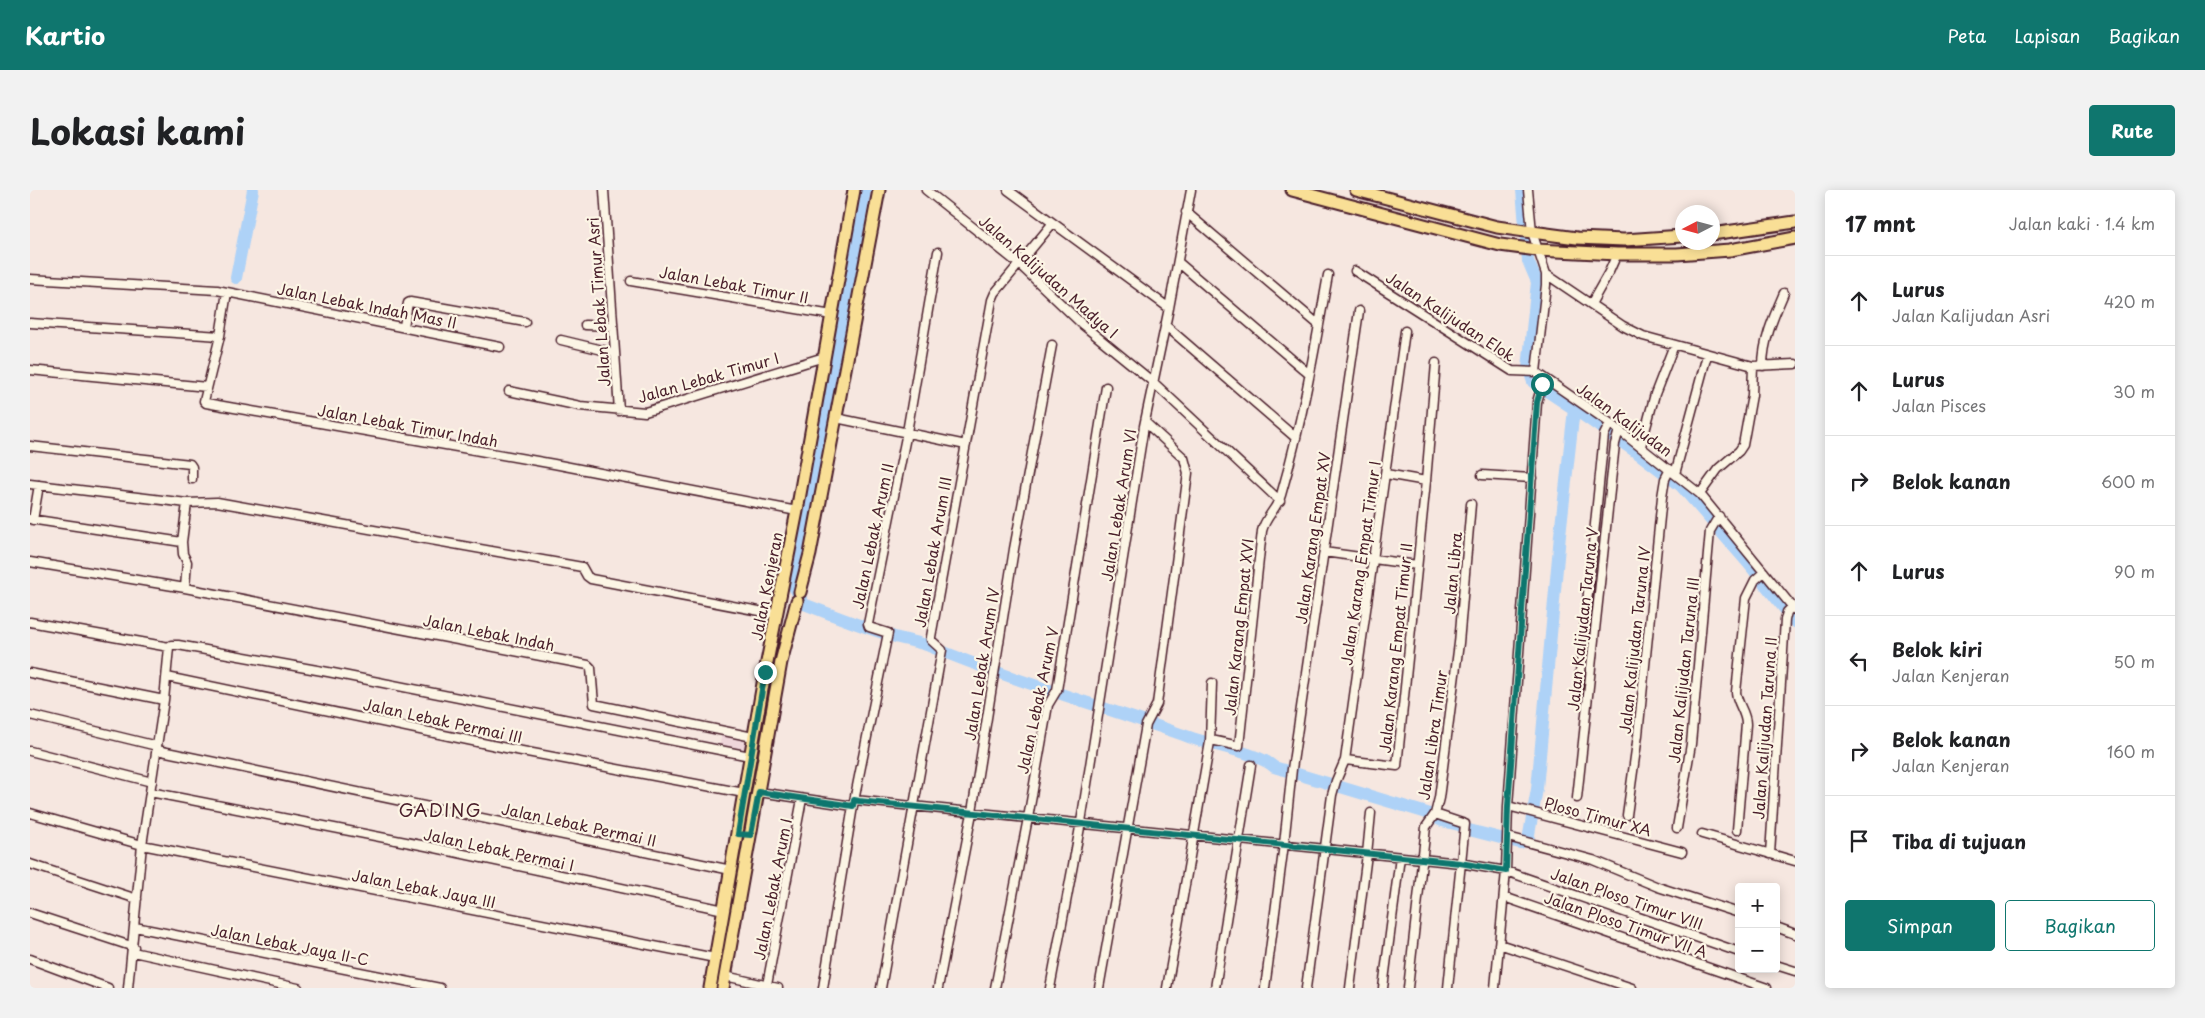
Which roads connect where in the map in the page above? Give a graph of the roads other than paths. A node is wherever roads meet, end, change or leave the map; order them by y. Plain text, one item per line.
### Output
1 (604, 190) edge
2 (854, 190) edge
3 (879, 190) edge
4 (926, 190) edge
5 (1008, 190) edge
6 (1191, 190) edge
7 (1292, 190) edge
8 (1356, 190) edge
9 (1528, 190) edge
10 (1186, 212) junction
11 (1795, 222) edge
12 (1052, 224) junction
13 (1526, 231) junction
14 (1720, 233) edge
15 (1675, 236) edge
16 (1795, 238) edge
17 (1535, 249) junction
18 (938, 252) dead end
19 (1617, 254) junction
20 (1178, 262) junction
21 (1019, 264) junction
22 (1355, 271) dead end
23 (1546, 274) junction
24 (1328, 275) dead end
25 (30, 279) edge
26 (631, 281) dead end
27 (227, 292) junction
28 (1784, 293) dead end
29 (1591, 304) junction
30 (1169, 308) junction
31 (1359, 311) dead end
32 (832, 315) junction
33 (525, 322) dead end
34 (30, 323) edge
35 (585, 325) dead end
36 (1166, 325) junction
37 (404, 326) junction
38 (614, 326) junction
39 (1319, 326) junction
40 (1405, 331) dead end
41 (220, 336) junction
42 (561, 340) dead end
43 (1052, 345) dead end
44 (1674, 345) junction
45 (500, 347) dead end
46 (615, 353) junction
47 (1706, 354) junction
48 (824, 357) junction
49 (1436, 363) dead end
50 (1795, 364) edge
51 (1753, 366) junction
52 (1764, 366) junction
53 (30, 370) edge
54 (1534, 372) junction
55 (1309, 374) junction
56 (1153, 382) junction
57 (1542, 385) junction
58 (208, 387) junction
59 (1106, 388) dead end
60 (509, 391) dead end
61 (619, 411) junction
62 (836, 418) junction
63 (1145, 422) junction
64 (1610, 424) junction
65 (907, 432) junction
66 (1618, 432) junction
67 (1296, 438) junction
68 (966, 445) junction
69 (30, 446) edge
70 (1641, 446) junction
71 (1670, 473) junction
72 (1386, 474) junction
73 (1482, 475) dead end
74 (192, 478) dead end
75 (1532, 478) junction
76 (1426, 481) junction
77 (30, 484) edge
78 (39, 486) junction
79 (1700, 494) junction
80 (1280, 501) junction
81 (187, 504) junction
82 (1471, 504) dead end
83 (797, 511) junction
84 (32, 520) edge
85 (1715, 521) junction
86 (182, 542) junction
87 (1324, 552) junction
88 (1374, 559) junction
89 (30, 562) edge
90 (1418, 565) junction
91 (1761, 577) junction
92 (185, 588) junction
93 (1791, 610) edge
94 (776, 614) junction
95 (30, 622) edge
96 (1459, 643) joint
97 (169, 647) junction
98 (30, 673) edge
99 (167, 677) junction
100 (1212, 683) dead end
101 (1578, 692) dead end
102 (164, 700) junction
103 (30, 715) edge
104 (754, 737) junction
105 (1210, 743) junction
106 (157, 748) junction
107 (30, 751) edge
108 (750, 756) junction
109 (1345, 760) junction
110 (1251, 765) dead end
111 (152, 782) junction
112 (150, 792) junction
113 (759, 792) junction
114 (744, 793) junction
115 (802, 798) junction
116 (1577, 798) dead end
117 (854, 803) junction
118 (1508, 806) junction
119 (914, 807) junction
120 (971, 812) junction
121 (30, 813) edge
122 (1371, 813) dead end
123 (1627, 815) dead end
124 (1432, 816) junction
125 (1028, 818) junction
126 (1081, 822) junction
127 (1127, 828) junction
128 (1677, 828) dead end
129 (1738, 830) dead end
130 (738, 834) junction
131 (1702, 834) dead end
132 (751, 835) junction
133 (1194, 835) junction
134 (1240, 840) junction
135 (1508, 840) junction
136 (1284, 844) junction
137 (142, 845) junction
138 (1324, 848) junction
139 (735, 851) junction
140 (1682, 852) dead end
141 (747, 853) junction
142 (1367, 854) junction
143 (1770, 854) junction
144 (1400, 857) junction
145 (1421, 858) junction
146 (1795, 861) edge
147 (1460, 863) junction
148 (30, 864) edge
149 (731, 870) junction
150 (1506, 871) junction
151 (1504, 897) junction
152 (137, 898) junction
153 (724, 910) junction
154 (1735, 912) edge
155 (30, 913) edge
156 (136, 927) junction
157 (1779, 928) edge
158 (1795, 934) edge
159 (1499, 944) junction
160 (134, 950) junction
161 (1735, 951) edge
162 (715, 958) junction
163 (30, 959) edge
164 (1780, 966) edge
165 (1795, 971) edge
166 (724, 982) edge
167 (767, 986) junction
168 (108, 988) edge
169 (128, 988) edge
170 (298, 988) edge
171 (440, 988) edge
172 (710, 988) edge
173 (778, 988) edge
174 (822, 988) edge
175 (881, 988) edge
176 (938, 988) edge
177 (995, 988) edge
178 (1050, 988) edge
179 (1099, 988) edge
180 (1167, 988) edge
181 (1215, 988) edge
182 (1265, 988) edge
183 (1306, 988) edge
184 (1350, 988) edge
185 (1383, 988) edge
186 (1408, 988) edge
187 (1448, 988) edge
188 (1495, 988) edge
189 (1632, 988) edge
190 (1767, 988) edge

1 - 38 street, Jalan Lebak Timur Asri
2 - 32 main road, Jalan Kenjeran
3 - 62 main road, Jalan Kenjeran
4 - 21 street, Jalan Kalijudan Madya I
5 - 12 street
6 - 10 street
7 - 17 main road
8 - 13 main road
9 - 13 street
10 - 20 street
10 - 39 street
11 - 14 main road
12 - 21 street, Jalan Lebak Arum III
12 - 30 street
13 - 15 main road
13 - 17 street
16 - 19 main road
17 - 19 main road
17 - 23 street
18 - 65 street, Jalan Lebak Arum II
19 - 29 street
20 - 30 street
20 - 55 street
21 - 56 street, Jalan Kalijudan Madya I
21 - 68 street, Jalan Lebak Arum III
22 - 54 street, Jalan Kalijudan Elok
23 - 29 street
23 - 54 street
24 - 39 street, Jalan Karang Empat XVI
25 - 27 street, Jalan Lebak Indah Mas II
26 - 32 street, Jalan Lebak Timur II
27 - 37 street, Jalan Lebak Indah Mas II
27 - 41 street
28 - 52 street
29 - 44 street
30 - 36 street
31 - 87 street, Jalan Karang Empat XV
32 - 48 main road, Jalan Kenjeran
33 - 37 street
34 - 41 street
35 - 38 street
36 - 56 street
36 - 67 street
37 - 45 street, Jalan Lebak Indah Mas II
38 - 46 street, Jalan Lebak Timur Asri
39 - 55 street, Jalan Karang Empat XVI
40 - 72 street, Jalan Karang Empat Timur I
41 - 58 street
42 - 46 street
43 - 120 street, Jalan Lebak Arum IV
44 - 47 street
44 - 70 street
46 - 61 street, Jalan Lebak Timur Asri
47 - 51 street
47 - 71 street, Jalan Kalijudan Taruna IV
48 - 61 street, Jalan Lebak Timur I
48 - 83 main road, Jalan Kenjeran
49 - 76 street, Jalan Karang Empat Timur II
50 - 52 street
51 - 52 street
51 - 79 street
53 - 58 street
54 - 57 street, Jalan Kalijudan
55 - 67 street, Jalan Karang Empat XVI
56 - 63 street
56 - 80 street, Jalan Kalijudan Madya I
57 - 64 street, Jalan Kalijudan
57 - 75 street
58 - 83 street, Jalan Lebak Timur Indah
59 - 125 street, Jalan Lebak Arum V
60 - 61 street, Jalan Lebak Timur I
62 - 65 street
62 - 113 main road, Jalan Kenjeran
63 - 126 street, Jalan Lebak Arum VI
63 - 127 street, Jalan Lebak Arum VI
64 - 66 street, Jalan Kalijudan
64 - 101 street
65 - 68 street
65 - 117 street, Jalan Lebak Arum II
66 - 70 street, Jalan Kalijudan
66 - 116 street, Jalan Kalijudan Taruna V
67 - 80 street, Jalan Karang Empat XVI
68 - 119 street, Jalan Lebak Arum III
69 - 74 street
70 - 71 street, Jalan Kalijudan
71 - 79 street, Jalan Kalijudan
71 - 123 street, Jalan Kalijudan Taruna IV
72 - 76 street
72 - 88 street, Jalan Karang Empat Timur I
73 - 75 street
75 - 118 street
76 - 90 street, Jalan Karang Empat Timur II
77 - 78 street
78 - 81 street
78 - 84 street
79 - 85 street, Jalan Kalijudan
80 - 105 street, Jalan Karang Empat XVI
81 - 86 street
81 - 94 street
82 - 96 street, Jalan Libra
83 - 94 main road, Jalan Kenjeran
84 - 86 street
85 - 91 street, Jalan Kalijudan
85 - 128 street, Jalan Kalijudan Taruna III
86 - 92 street
87 - 88 street
87 - 136 street, Jalan Karang Empat XV
88 - 90 street
88 - 109 street, Jalan Karang Empat Timur I
89 - 92 street
90 - 109 street, Jalan Karang Empat Timur II
91 - 93 street, Jalan Kalijudan
91 - 129 street
92 - 104 street, Jalan Lebak Indah
93 - 143 street, Jalan Kalijudan Taruna II
94 - 104 main road, Jalan Kenjeran
95 - 97 street
96 - 124 street, Jalan Libra Timur
97 - 99 street
97 - 108 street
98 - 102 street
99 - 102 street
99 - 114 street, Jalan Lebak Permai III
100 - 105 street
102 - 106 street
103 - 106 street, Jalan Lebak Permai II
104 - 108 main road, Jalan Kenjeran
105 - 133 street
106 - 111 street
106 - 149 street, Jalan Lebak Permai II
107 - 111 street
108 - 114 main road, Jalan Kenjeran
109 - 138 street, Jalan Karang Empat Timur I
110 - 134 street
111 - 112 street
112 - 137 street
112 - 153 street, Jalan Lebak Permai I
113 - 115 street, Jalan Ploso Timur VIII
113 - 132 main road, Jalan Kenjeran
114 - 130 main road, Jalan Kenjeran
115 - 117 street, Jalan Ploso Timur VIII
115 - 167 street, Jalan Lebak Arum I
117 - 119 street, Jalan Ploso Timur VIII
117 - 174 street, Jalan Lebak Arum II
118 - 135 street
118 - 140 street, Ploso Timur XA
119 - 120 street, Jalan Ploso Timur VIII
119 - 175 street, Jalan Lebak Arum III
120 - 125 street, Jalan Ploso Timur VIII
120 - 176 street, Jalan Lebak Arum IV
121 - 137 street, Jalan Lebak Jaya III
122 - 142 street
124 - 145 street, Jalan Libra Timur
124 - 147 street
125 - 126 street, Jalan Ploso Timur VIII
125 - 177 street, Jalan Lebak Arum V
126 - 127 street, Jalan Ploso Timur VIII
126 - 178 street, Jalan Lebak Arum VI
127 - 133 street, Jalan Ploso Timur VIII
127 - 179 street, Jalan Lebak Arum VI
130 - 132 main road
130 - 139 main road, Jalan Kenjeran
131 - 143 street
132 - 141 main road, Jalan Kenjeran
133 - 134 street, Jalan Ploso Timur VIII
133 - 180 street
134 - 136 street, Jalan Ploso Timur VIII
134 - 181 street
135 - 150 street
135 - 154 street
136 - 138 street, Jalan Ploso Timur VIII
136 - 182 street, Jalan Karang Empat XV
137 - 152 street
137 - 162 street, Jalan Lebak Jaya III
138 - 142 street, Jalan Ploso Timur VIII
138 - 183 street, Jalan Karang Empat Timur I
139 - 141 main road
139 - 149 main road, Jalan Kenjeran
141 - 166 main road, Jalan Kenjeran
142 - 144 street, Jalan Ploso Timur VIII
142 - 184 street
143 - 146 street
144 - 145 street, Jalan Ploso Timur VIII
144 - 185 street
145 - 147 street, Jalan Ploso Timur VIII
145 - 186 street
147 - 150 street, Jalan Ploso Timur VIII
147 - 187 street
148 - 152 street
149 - 153 main road, Jalan Kenjeran
150 - 151 street
150 - 161 street, Jalan Ploso Timur VIII
151 - 159 street
151 - 190 street, Jalan Ploso Timur VII A
152 - 156 street
153 - 162 main road, Jalan Kenjeran
155 - 160 street
156 - 160 street
156 - 171 street, Jalan Lebak Jaya II-C
157 - 158 street
159 - 188 street
159 - 189 street
160 - 169 street
160 - 170 street
162 - 172 main road, Jalan Kenjeran
163 - 168 street
164 - 165 street
166 - 167 street
167 - 173 street

